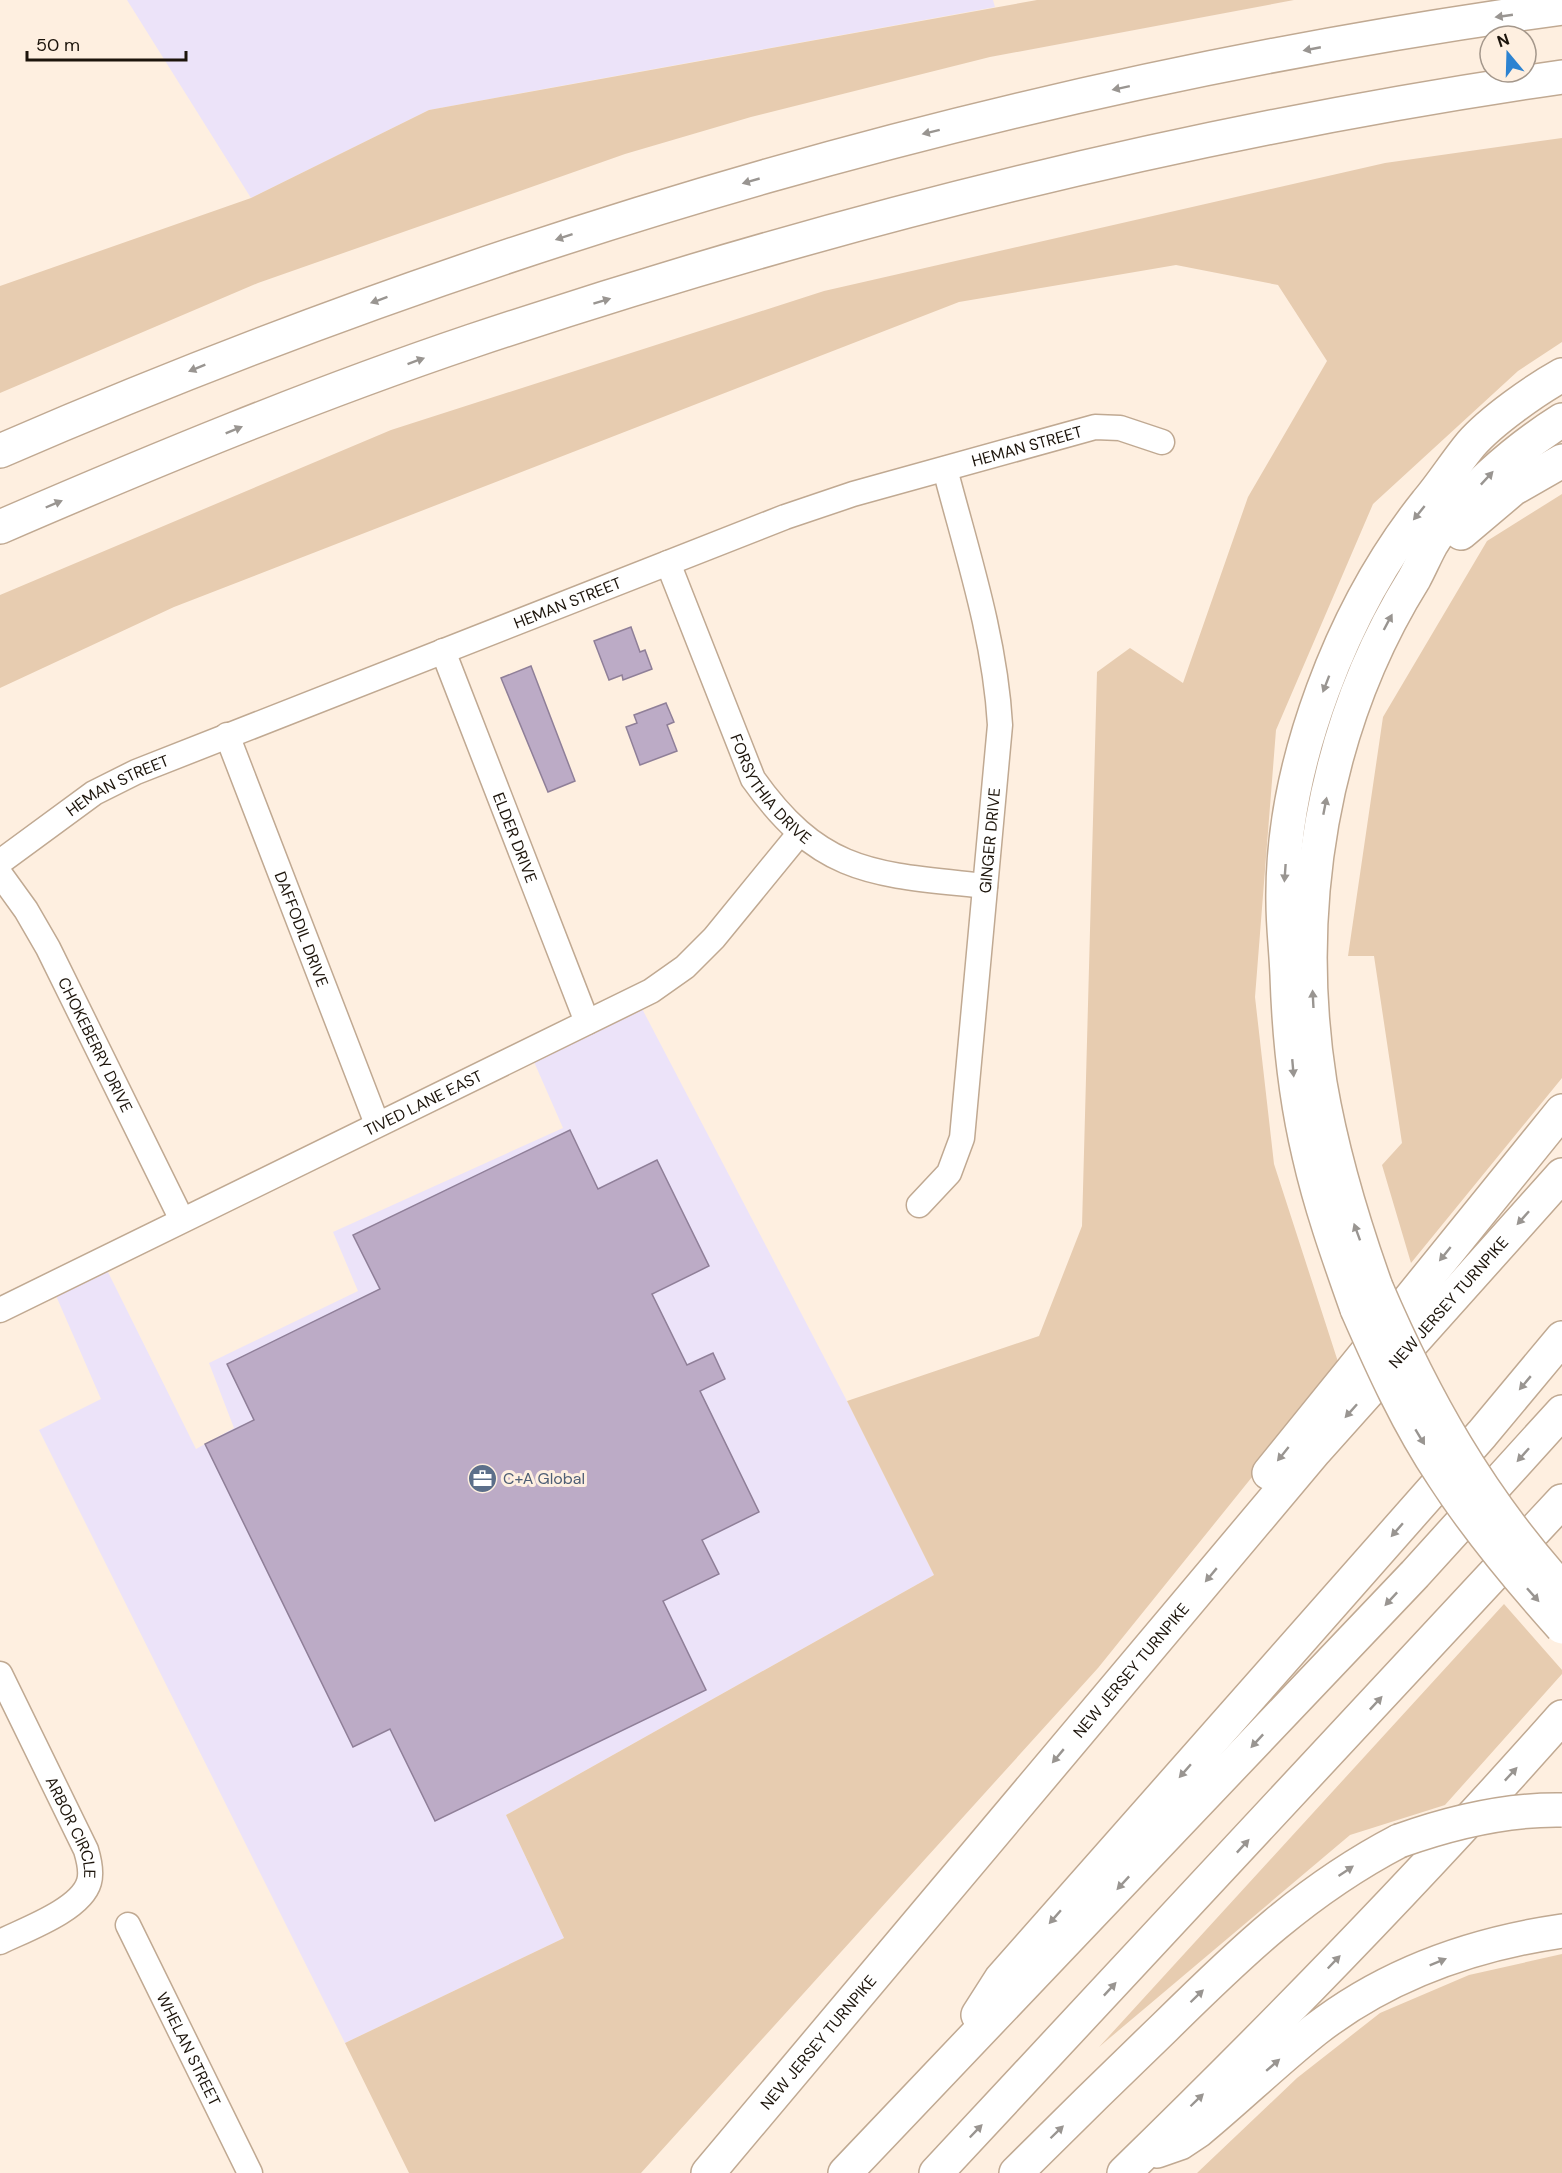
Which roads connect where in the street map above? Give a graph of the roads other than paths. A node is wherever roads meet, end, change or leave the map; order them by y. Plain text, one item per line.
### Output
1 (1562, 8) edge
2 (1562, 77) edge
3 (1562, 375) edge
4 (1562, 391) edge
5 (1562, 420) edge
6 (1162, 442) dead end
7 (0, 451) edge
8 (1562, 461) edge
9 (1455, 467) junction
10 (945, 469) junction
11 (0, 527) edge
12 (668, 564) junction
13 (1416, 575) junction
14 (443, 651) junction
15 (227, 735) junction
16 (799, 834) junction
17 (0, 862) edge
18 (0, 874) edge
19 (985, 886) junction
20 (587, 1022) junction
21 (1562, 1111) edge
22 (377, 1124) junction
23 (1562, 1174) edge
24 (919, 1205) dead end
25 (182, 1220) junction
26 (1366, 1298) junction
27 (0, 1310) edge
28 (1562, 1338) edge
29 (1562, 1412) edge
30 (1562, 1501) edge
31 (1232, 1550) junction
32 (1562, 1589) edge
33 (1562, 1627) edge
34 (0, 1674) edge
35 (1562, 1717) edge
36 (1562, 1810) edge
37 (128, 1925) dead end
38 (1562, 1931) edge
39 (0, 1942) edge
40 (939, 2077) junction
41 (1132, 2165) edge
42 (250, 2173) edge
43 (708, 2173) edge
44 (845, 2173) edge
45 (936, 2173) edge
46 (1016, 2173) edge

1 -> 7 highway
11 -> 2 highway
3 - 9 highway
4 - 9 highway
13 -> 5 highway
6 - 10 street, HEMAN STREET
8 - 13 highway
9 -> 26 highway
10 - 12 street, HEMAN STREET
10 - 19 street, GINGER DRIVE
12 - 14 street, HEMAN STREET
12 - 16 street, FORSYTHIA DRIVE
26 -> 13 highway
14 - 15 street, HEMAN STREET
14 - 20 street, ELDER DRIVE
15 - 17 street, HEMAN STREET
15 - 22 street, DAFFODIL DRIVE
16 - 19 street, FORSYTHIA DRIVE
16 - 20 street, TIVED LANE EAST
18 - 25 street, CHOKEBERRY DRIVE
19 - 24 street, GINGER DRIVE
20 - 22 street, TIVED LANE EAST
21 -> 31 highway
22 - 25 street, TIVED LANE EAST
23 -> 31 highway, NEW JERSEY TURNPIKE
25 - 27 street, TIVED LANE EAST
26 - 32 highway, bridge
26 -> 33 highway, bridge
28 -> 40 highway
29 -> 40 highway
45 -> 30 highway
31 -> 43 highway, NEW JERSEY TURNPIKE
34 - 39 street, ARBOR CIRCLE
41 -> 35 highway
46 -> 36 highway, bridge
37 - 42 street, WHELAN STREET
41 -> 38 highway
40 - 44 highway

